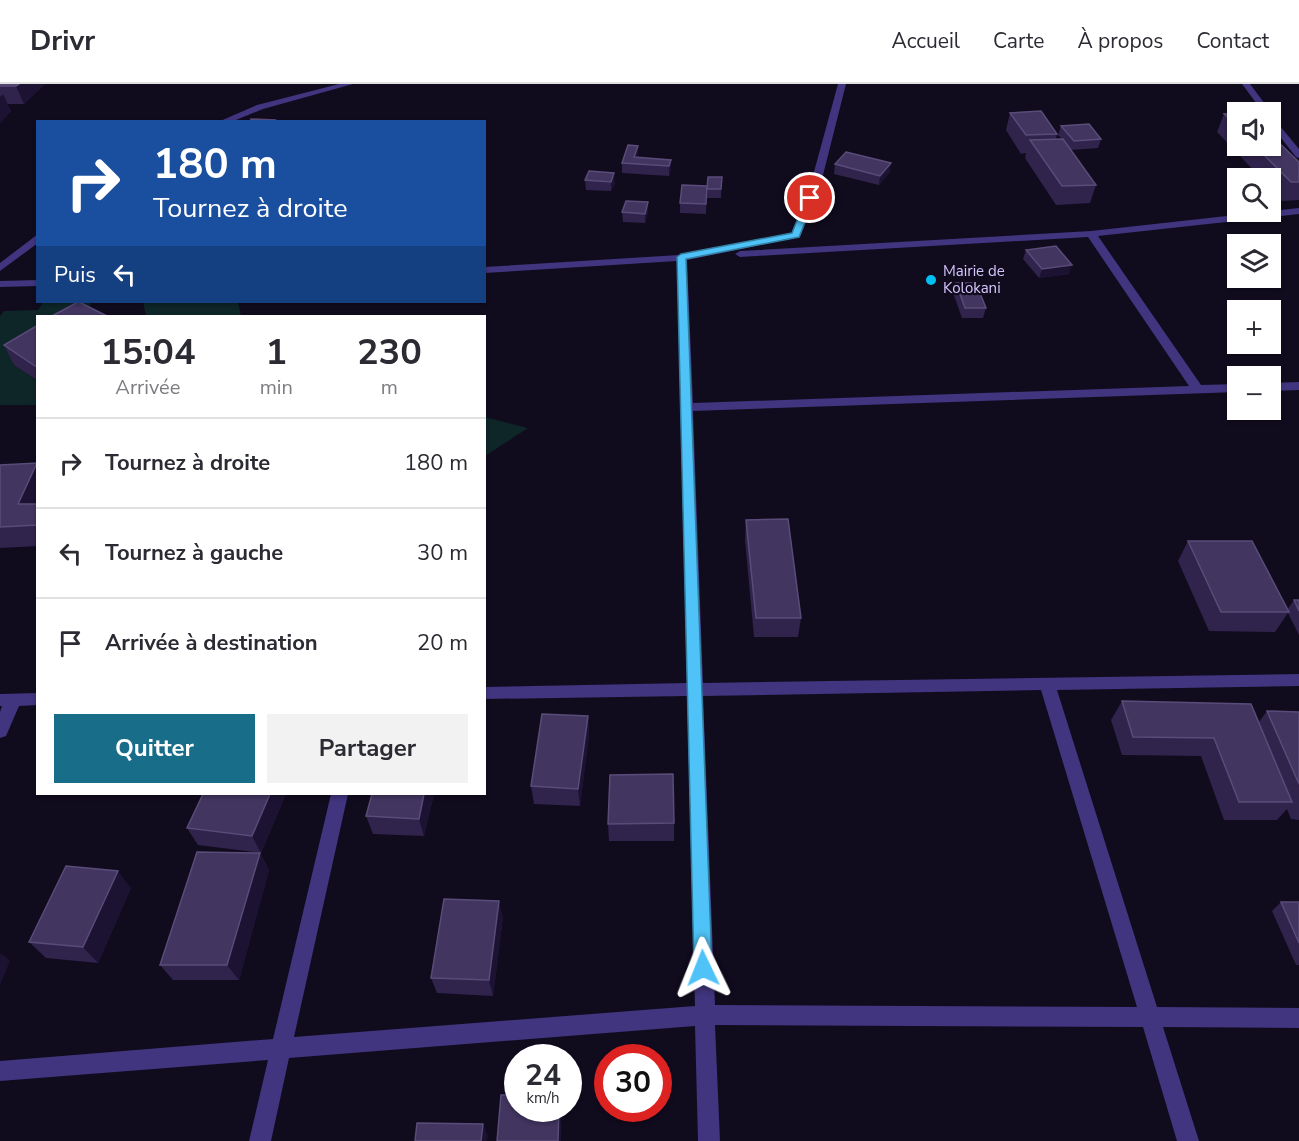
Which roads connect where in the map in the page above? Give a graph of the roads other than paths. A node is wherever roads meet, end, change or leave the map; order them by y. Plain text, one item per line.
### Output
1 (350, 84) edge
2 (842, 84) edge
3 (1246, 84) edge
4 (1260, 102) edge
5 (227, 120) edge
6 (1281, 131) edge
7 (1299, 155) edge
8 (1299, 212) edge
9 (1091, 234) junction
10 (36, 239) edge
11 (681, 257) junction
12 (0, 268) edge
13 (486, 270) edge
14 (36, 283) edge
15 (0, 284) edge
16 (1299, 386) edge
17 (1281, 387) edge
18 (1227, 389) edge
19 (1198, 390) junction
20 (686, 407) junction
21 (1299, 680) edge
22 (1047, 684) junction
23 (695, 690) junction
24 (486, 693) edge
25 (36, 699) edge
26 (7, 700) edge
27 (0, 731) edge
28 (339, 795) edge
29 (704, 1015) junction
30 (1150, 1017) junction
31 (1299, 1018) edge
32 (281, 1048) junction
33 (0, 1071) edge
34 (260, 1141) edge
35 (709, 1141) edge
36 (1188, 1141) edge

1 - 5 street
2 - 11 street
3 - 4 street
6 - 7 street
8 - 9 street
9 - 11 street
9 - 19 street
10 - 12 street
11 - 13 street
11 - 20 street
14 - 15 street
16 - 17 street
18 - 19 street
19 - 20 street
20 - 23 street
21 - 22 street
22 - 23 street
22 - 30 street
23 - 24 street
23 - 29 street
25 - 26 street
26 - 27 street
28 - 32 street
29 - 30 street
29 - 32 street
29 - 35 street
30 - 31 street
30 - 36 street
32 - 33 street
32 - 34 street

